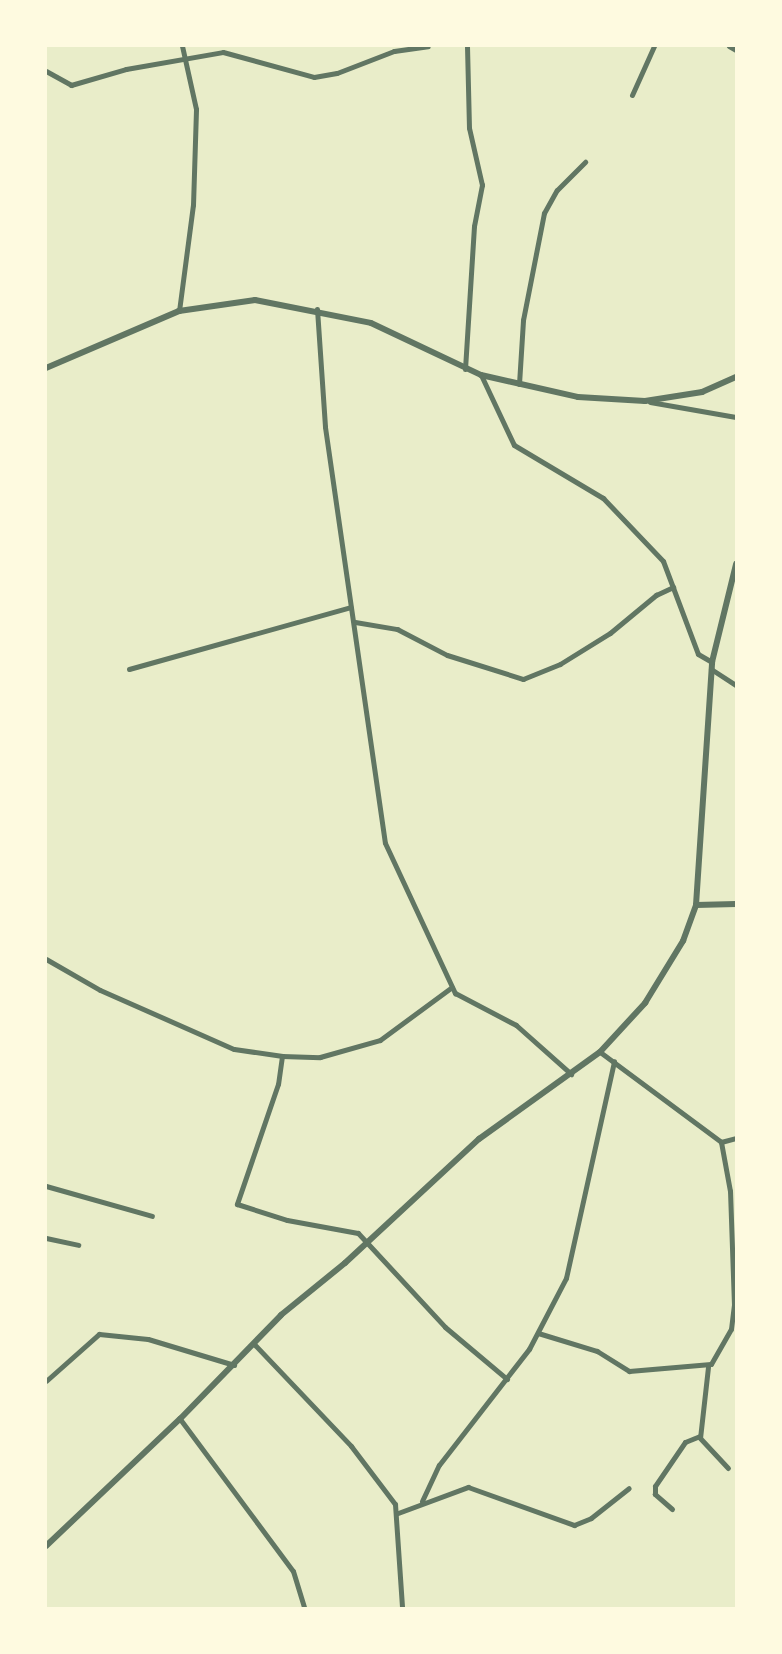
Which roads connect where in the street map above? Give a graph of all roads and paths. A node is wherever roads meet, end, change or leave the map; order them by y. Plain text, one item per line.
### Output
1 (182, 46) edge
2 (428, 46) edge
3 (467, 46) edge
4 (654, 46) edge
5 (729, 46) edge
6 (737, 50) edge
7 (186, 57) junction
8 (46, 71) edge
9 (632, 95) dead end
10 (585, 162) dead end
11 (317, 309) junction
12 (179, 311) junction
13 (46, 368) edge
14 (465, 369) junction
15 (481, 375) junction
16 (737, 377) edge
17 (519, 384) junction
18 (645, 401) junction
19 (737, 417) edge
20 (737, 564) edge
21 (673, 587) junction
22 (351, 607) junction
23 (355, 622) junction
24 (711, 666) junction
25 (129, 669) dead end
26 (737, 685) edge
27 (737, 904) edge
28 (696, 905) junction
29 (46, 959) edge
30 (452, 987) junction
31 (600, 1052) junction
32 (282, 1056) junction
33 (614, 1061) junction
34 (571, 1074) junction
35 (737, 1138) edge
36 (721, 1142) junction
37 (46, 1186) edge
38 (152, 1216) dead end
39 (46, 1238) edge
40 (368, 1240) junction
41 (78, 1245) dead end
42 (538, 1333) junction
43 (254, 1343) junction
44 (234, 1365) junction
45 (708, 1367) junction
46 (507, 1379) junction
47 (46, 1381) edge
48 (180, 1419) junction
49 (699, 1436) junction
50 (728, 1468) dead end
51 (629, 1488) dead end
52 (422, 1501) junction
53 (672, 1509) dead end
54 (398, 1513) junction
55 (46, 1546) edge
56 (304, 1608) edge
57 (402, 1608) edge

1 - 7 street
2 - 7 street
3 - 14 street
4 - 9 street
5 - 6 street
7 - 8 street
7 - 12 street
10 - 17 street
11 - 12 street
11 - 14 street
11 - 22 street
12 - 13 street
14 - 15 street
15 - 17 street
15 - 21 street
16 - 18 street
17 - 18 street
18 - 19 street
20 - 24 street
21 - 23 street
21 - 24 street
22 - 23 street
22 - 25 street
23 - 30 street
24 - 26 street
24 - 28 street
27 - 28 street
28 - 31 street
29 - 32 street
30 - 32 street
30 - 34 street
31 - 33 street
31 - 34 street
32 - 40 street
33 - 36 street
33 - 42 street
34 - 40 street
35 - 36 street
36 - 45 street
37 - 38 street
39 - 41 street
40 - 43 street
40 - 46 street
42 - 45 street
42 - 46 street
43 - 44 street
43 - 54 street
44 - 47 street
44 - 48 street
45 - 49 street
46 - 52 street
48 - 55 street
48 - 56 street
49 - 50 street
49 - 53 street
51 - 52 street
52 - 54 street
54 - 57 street

